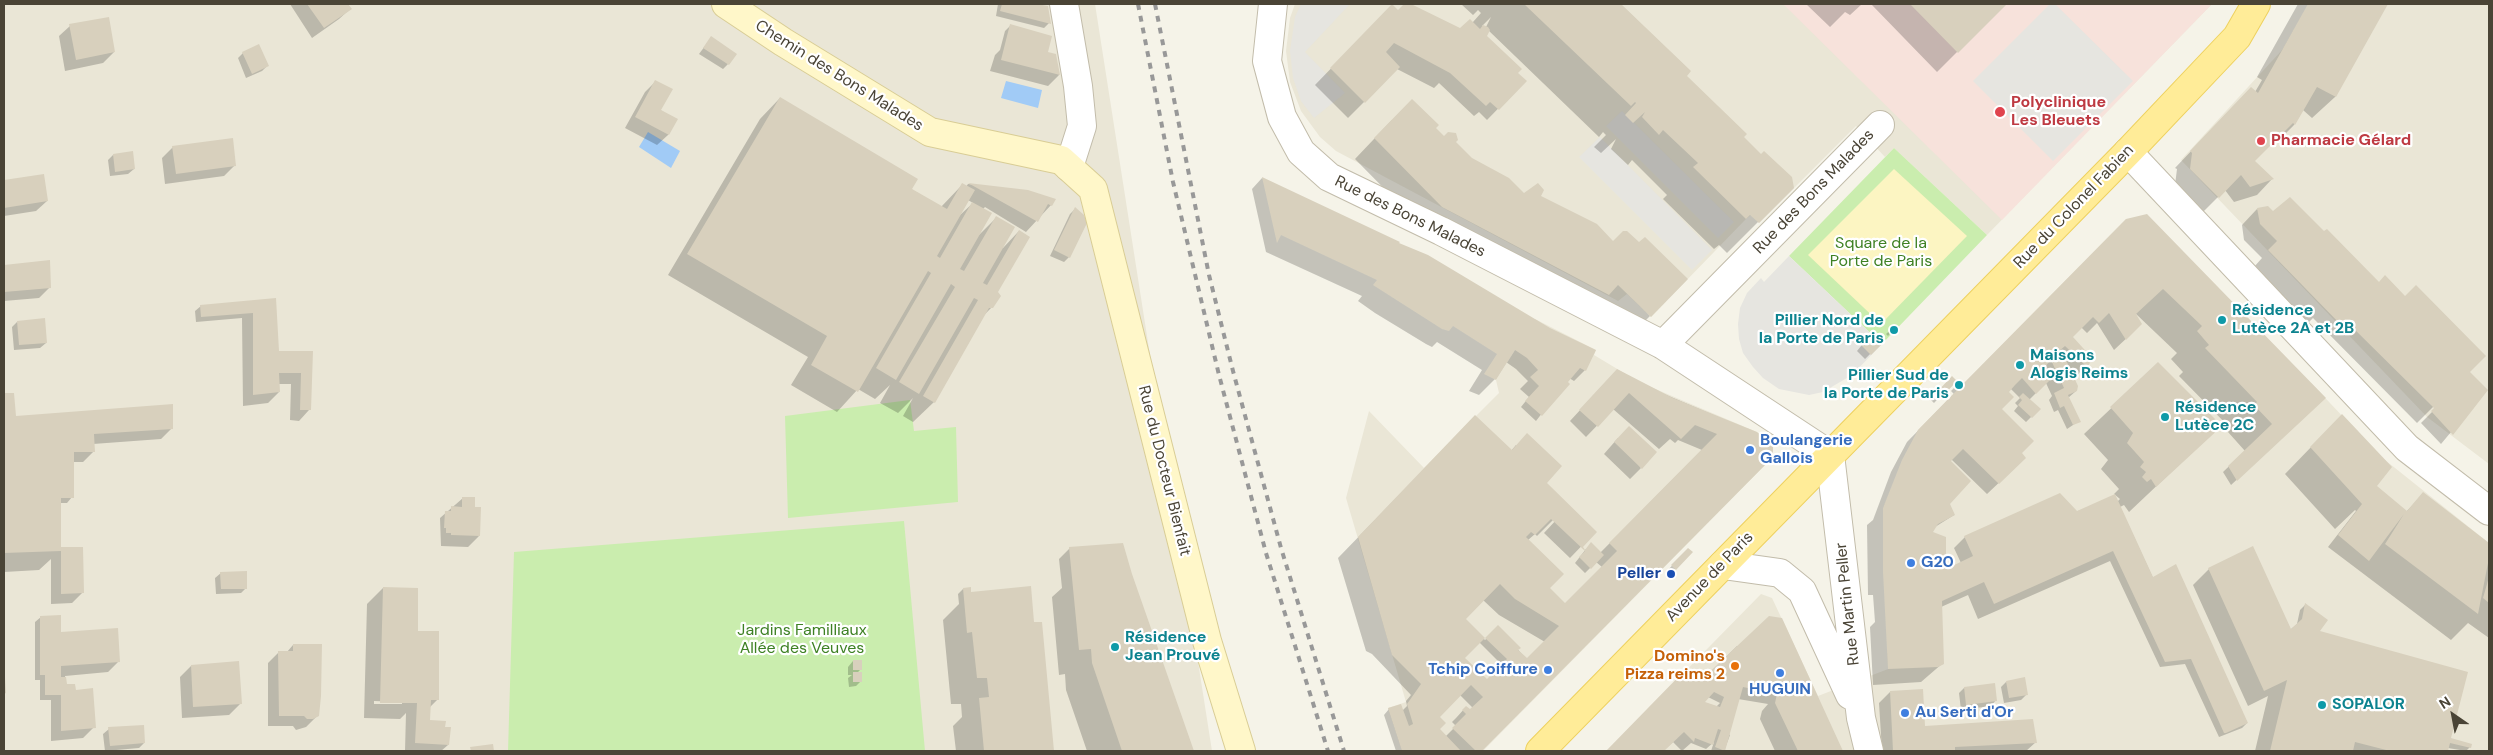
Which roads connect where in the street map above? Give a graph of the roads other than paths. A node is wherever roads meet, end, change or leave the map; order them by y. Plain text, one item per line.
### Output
1 (726, 4) edge
2 (1064, 4) edge
3 (1273, 4) edge
4 (2256, 4) edge
5 (1880, 125) dead end
6 (2128, 152) junction
7 (1069, 167) junction
8 (1093, 189) joint
9 (1663, 345) junction
10 (1881, 402) joint
11 (1830, 455) junction
12 (2489, 512) edge
13 (1723, 565) junction
14 (1861, 718) junction
15 (1241, 751) edge
16 (1540, 751) edge
17 (1869, 751) edge

1 - 7 street, Chemin des Bons Malades
2 - 7 street
3 - 9 street, Rue des Bons Malades
4 - 6 main road, Rue du Colonel Fabien
5 - 9 street, Rue des Bons Malades
6 - 10 main road, Rue du Colonel Fabien
6 - 12 street
7 - 8 street, Chemin des Bons Malades
8 - 15 street, Rue du Docteur Bienfait
9 - 11 street, Rue des Bons Malades
10 - 11 main road, Avenue de Paris
11 - 13 main road, Avenue de Paris
11 - 14 street, Rue Martin Peller
13 - 14 street
13 - 16 main road, Avenue de Paris
14 - 17 street, Rue Martin Peller

